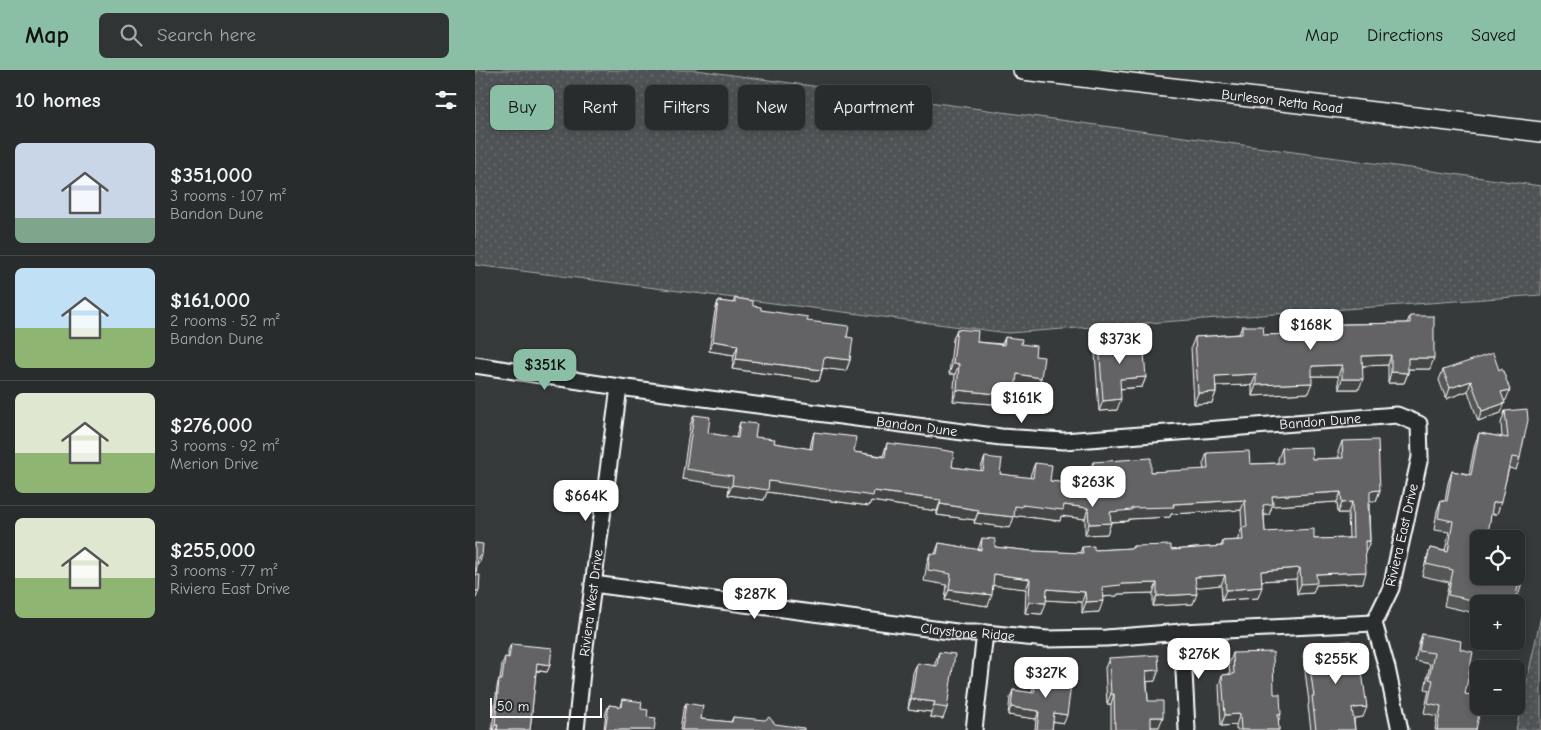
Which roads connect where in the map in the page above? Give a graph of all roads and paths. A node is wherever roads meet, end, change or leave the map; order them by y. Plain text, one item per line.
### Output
1 (1023, 70) edge
2 (1541, 132) edge
3 (475, 365) edge
4 (619, 386) junction
5 (1419, 424) joint
6 (593, 584) junction
7 (1375, 623) junction
8 (1181, 632) junction
9 (985, 633) junction
10 (575, 730) edge
11 (973, 730) edge
12 (1187, 730) edge
13 (1399, 730) edge

1 - 2 street, Burleson Retta Road
3 - 4 street, Bandon Dune
4 - 5 street, Bandon Dune
4 - 6 street, Riviera West Drive
5 - 7 street, Riviera East Drive
6 - 9 street, Claystone Ridge
6 - 10 street, Riviera West Drive
7 - 8 street, Claystone Ridge
7 - 13 street
8 - 9 street, Claystone Ridge
8 - 12 street
9 - 11 street

